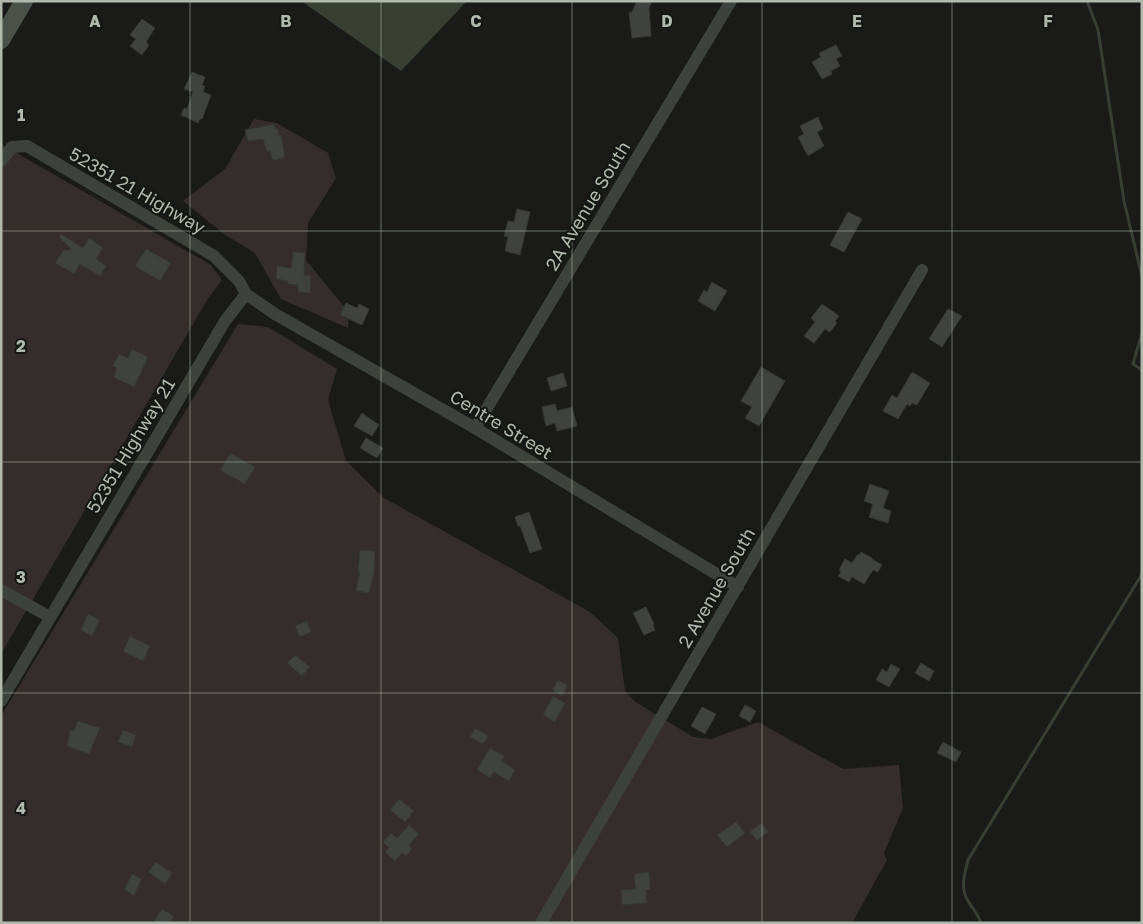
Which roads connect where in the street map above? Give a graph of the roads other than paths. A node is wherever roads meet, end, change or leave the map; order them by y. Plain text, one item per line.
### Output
1 (24, 1) edge
2 (731, 1) edge
3 (1, 40) edge
4 (1, 161) edge
5 (922, 270) dead end
6 (246, 294) junction
7 (475, 428) junction
8 (738, 587) junction
9 (1, 590) edge
10 (50, 617) junction
11 (1, 701) edge
12 (541, 923) edge

1 - 3 main road
2 - 7 street, 2A Avenue South
4 - 6 street, 52351 21 Highway
5 - 8 street, 2 Avenue South
6 - 7 street, Centre Street
6 - 10 street, 52351 Highway 21
7 - 8 street, Centre Street
8 - 12 street, 2 Avenue South
9 - 10 street
10 - 11 street, 52351 Highway 21

